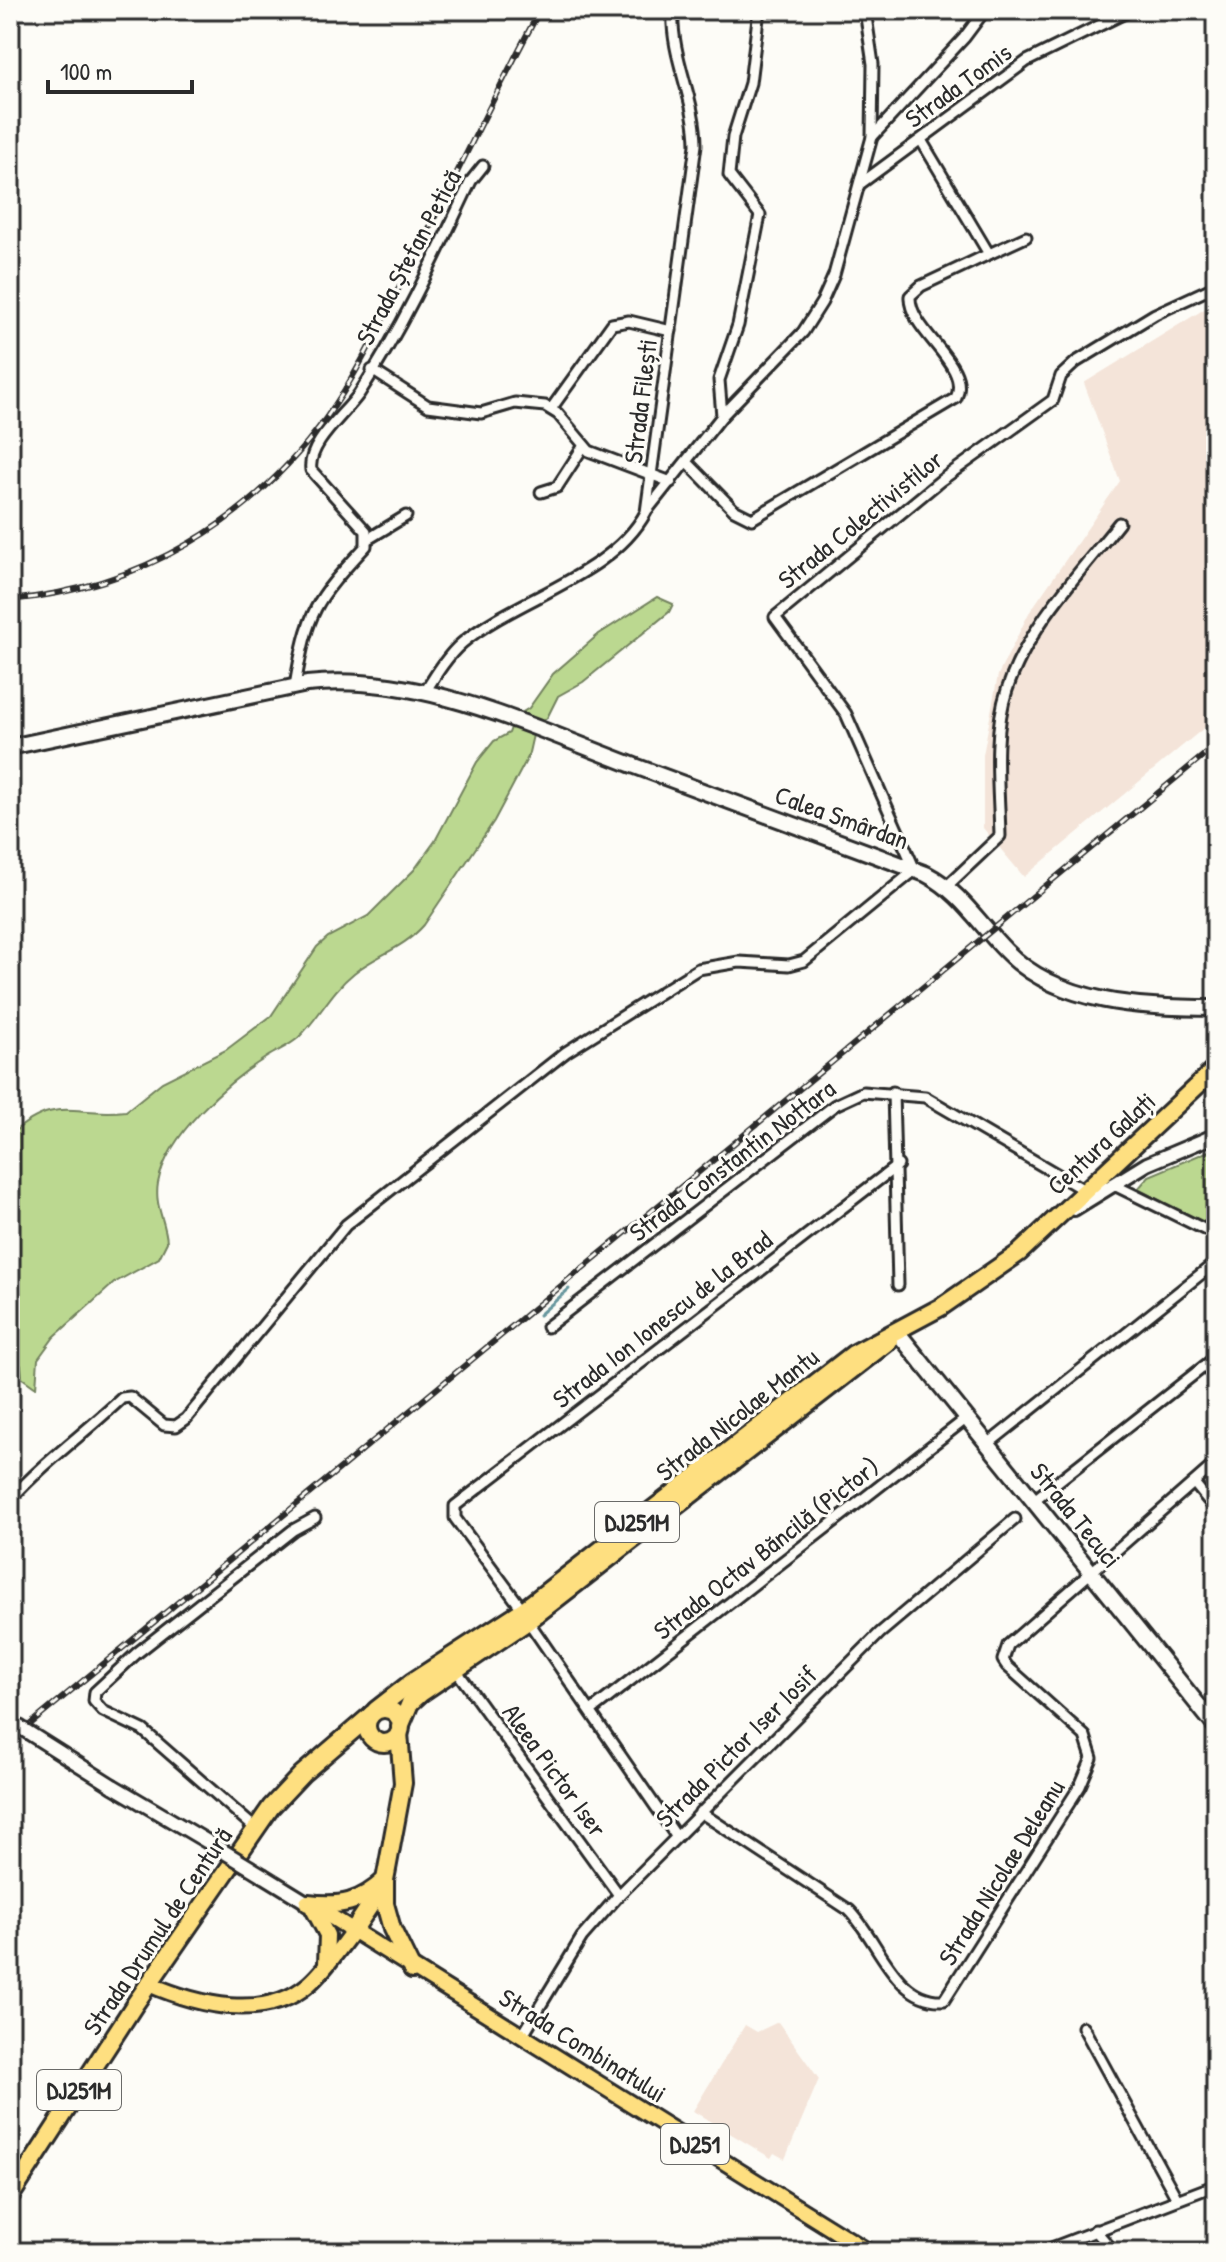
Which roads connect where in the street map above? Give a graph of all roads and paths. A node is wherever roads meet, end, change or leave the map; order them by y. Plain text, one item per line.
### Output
1 (673, 10) edge
2 (759, 10) edge
3 (865, 10) edge
4 (985, 10) edge
5 (1131, 10) edge
6 (872, 137) junction
7 (921, 140) junction
8 (483, 166) dead end
9 (860, 184) junction
10 (1026, 237) dead end
11 (989, 254) junction
12 (1216, 286) edge
13 (671, 331) junction
14 (372, 370) junction
15 (551, 409) junction
16 (722, 416) junction
17 (583, 447) junction
18 (687, 462) junction
19 (653, 476) junction
20 (671, 482) junction
21 (541, 492) dead end
22 (646, 512) junction
23 (406, 516) dead end
24 (1119, 523) dead end
25 (368, 539) junction
26 (295, 686) junction
27 (425, 692) junction
28 (10, 747) edge
29 (915, 870) junction
30 (947, 886) junction
31 (1216, 1008) edge
32 (1215, 1070) edge
33 (893, 1092) junction
34 (1216, 1135) edge
35 (898, 1165) junction
36 (1112, 1184) junction
37 (1084, 1190) junction
38 (1216, 1235) edge
39 (1019, 1253) junction
40 (1216, 1262) edge
41 (898, 1285) dead end
42 (547, 1327) dead end
43 (898, 1333) junction
44 (1216, 1357) edge
45 (967, 1418) junction
46 (988, 1444) junction
47 (1216, 1463) edge
48 (1194, 1483) junction
49 (10, 1500) edge
50 (1033, 1501) junction
51 (1216, 1510) edge
52 (315, 1518) dead end
53 (1015, 1519) dead end
54 (1092, 1574) junction
55 (525, 1616) junction
56 (456, 1670) junction
57 (591, 1711) junction
58 (373, 1712) junction
59 (10, 1721) edge
60 (1216, 1727) edge
61 (400, 1730) junction
62 (377, 1741) junction
63 (333, 1746) junction
64 (401, 1792) junction
65 (700, 1812) junction
66 (256, 1829) junction
67 (676, 1836) junction
68 (385, 1880) junction
69 (619, 1895) junction
70 (308, 1903) junction
71 (353, 1931) junction
72 (324, 1968) junction
73 (412, 1970) junction
74 (149, 1984) junction
75 (1083, 2027) dead end
76 (522, 2036) junction
77 (1216, 2185) edge
78 (10, 2197) edge
79 (1177, 2199) junction
80 (1095, 2230) junction
81 (869, 2252) edge
82 (1041, 2252) edge
83 (1114, 2252) edge

1 - 13 street, Strada Filești
2 - 16 street
3 - 6 street
4 - 6 street
5 - 7 street, Strada Tomis
6 - 9 street
7 - 9 street, Strada Tomis
7 - 11 street
8 - 14 street, Strada Ștefan Petică
9 - 16 street
10 - 11 street
11 - 18 street
12 - 29 street, Strada Colectivistilor
13 - 15 street
13 - 19 street, Strada Filești
14 - 15 street, Strada Ștefan Petică
14 - 25 street, Strada Ștefan Petică
15 - 17 street
16 - 18 street
17 - 19 street
17 - 21 street
18 - 20 street
19 - 20 street
19 - 22 street, Strada Filești
20 - 22 street
22 - 27 street, Strada Filești
23 - 25 street
24 - 30 street
25 - 26 street
26 - 27 main road, Calea Smârdan
26 - 28 main road, Calea Smârdan
27 - 29 main road, Calea Smârdan
29 - 30 main road, Calea Smârdan
29 - 49 street
30 - 31 main road, Calea Smârdan
32 - 37 highway, Centura Galați
33 - 35 street
33 - 37 street, Strada Constantin Nottara
33 - 42 street, Strada Constantin Nottara
34 - 36 street, DJ251M
35 - 41 street
35 - 55 street, Strada Ion Ionescu de la Brad
36 - 38 street
36 - 39 street, DJ251M
37 - 39 highway, Centura Galați
39 - 43 highway, DJ251M
40 - 46 street
43 - 45 main road, Strada Tecuci
43 - 55 highway, DJ251M
44 - 50 street
45 - 46 main road, Strada Tecuci
45 - 57 street, Strada Octav Băncilă (Pictor)
46 - 50 main road, Strada Tecuci
47 - 48 street
48 - 51 street
48 - 54 street
50 - 54 main road, Strada Tecuci
52 - 66 street
53 - 65 street, Strada Pictor Iser Iosif
54 - 60 main road, Strada Tecuci
54 - 65 street, Strada Nicolae Deleanu
55 - 56 highway, DJ251M
55 - 57 street
55 - 58 highway, DJ251M
56 - 61 highway, DJ251M
56 - 69 street, Aleea Pictor Iser
57 - 67 street
58 - 61 highway
58 - 62 highway
58 - 63 highway, Strada Drumul de Centură / DJ251M
59 - 70 street, Strada Combinatului, bridge
61 - 62 highway, DJ251M
61 - 64 highway
62 - 63 highway, DJ251M
62 - 64 highway
63 - 66 highway, Strada Drumul de Centură / DJ251M
64 - 68 highway
65 - 67 street, Strada Pictor Iser Iosif
66 - 74 highway, Strada Drumul de Centură / DJ251M
67 - 69 street, Strada Pictor Iser Iosif
68 - 70 highway
68 - 71 highway
68 - 73 highway
69 - 76 street, Strada Pictor Iser Iosif
70 - 71 main road, Strada Combinatului / DJ251
70 - 72 main road
71 - 72 main road
71 - 73 main road, Strada Combinatului / DJ251
72 - 74 main road
73 - 76 main road, Strada Combinatului / DJ251
74 - 78 highway, Strada Drumul de Centură / DJ251M
75 - 79 street
76 - 81 main road, Strada Combinatului / DJ251
77 - 79 street
79 - 80 street
80 - 82 street
80 - 83 street

